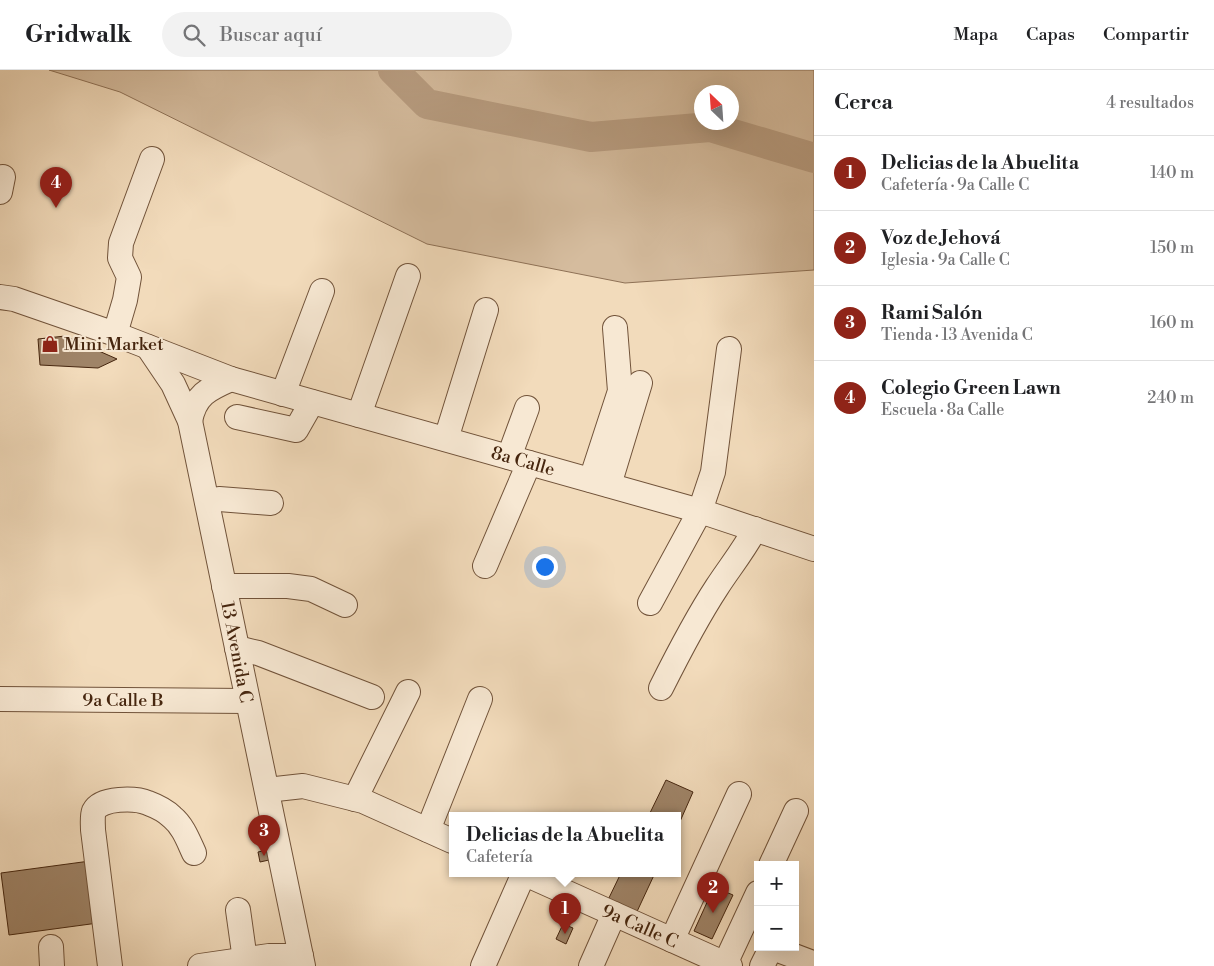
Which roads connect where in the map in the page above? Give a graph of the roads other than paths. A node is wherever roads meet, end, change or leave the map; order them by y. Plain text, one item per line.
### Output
1 (152, 159) dead end
2 (408, 276) dead end
3 (322, 291) dead end
4 (0, 297) edge
5 (486, 310) dead end
6 (615, 328) dead end
7 (115, 334) junction
8 (148, 347) junction
9 (729, 349) dead end
10 (231, 379) junction
11 (640, 383) dead end
12 (283, 394) junction
13 (312, 402) junction
14 (527, 408) dead end
15 (358, 415) junction
16 (237, 416) dead end
17 (190, 421) junction
18 (446, 439) junction
19 (519, 460) junction
20 (600, 482) junction
21 (206, 501) junction
22 (271, 503) dead end
23 (700, 511) junction
24 (755, 529) junction
25 (814, 549) edge
26 (485, 566) dead end
27 (224, 586) junction
28 (650, 603) dead end
29 (345, 604) dead end
30 (237, 648) junction
31 (661, 688) dead end
32 (408, 692) dead end
33 (372, 697) dead end
34 (0, 699) edge
35 (480, 700) dead end
36 (247, 701) junction
37 (267, 790) junction
38 (739, 794) dead end
39 (355, 799) junction
40 (796, 811) dead end
41 (428, 830) junction
42 (449, 840) edge
43 (194, 853) dead end
44 (773, 861) edge
45 (522, 877) edge
46 (533, 877) edge
47 (754, 901) edge
48 (238, 910) dead end
49 (614, 914) junction
50 (672, 940) junction
51 (245, 960) junction
52 (302, 961) edge
53 (810, 962) dead end
54 (721, 964) edge
55 (110, 966) edge
56 (200, 966) edge
57 (483, 966) edge
58 (591, 966) edge
59 (762, 966) edge

1 - 7 street
2 - 15 street
3 - 12 street
4 - 7 street, 8a Calle
5 - 18 street
6 - 20 street
7 - 8 street, 8a Calle
8 - 10 street, 8a Calle
8 - 17 street, 13 Avenida C
9 - 23 street
10 - 12 street, 8a Calle
10 - 17 street
11 - 20 street
12 - 13 street, 8a Calle
13 - 15 street, 8a Calle
13 - 16 street
14 - 19 street
15 - 18 street, 8a Calle
17 - 21 street, 13 Avenida C
18 - 19 street, 8a Calle
19 - 20 street, 8a Calle
19 - 26 street
20 - 23 street, 8a Calle
21 - 22 street
21 - 27 street, 13 Avenida C
23 - 24 street, 8a Calle
23 - 28 street
24 - 25 street, 8a Calle
24 - 31 street
27 - 29 street
27 - 30 street, 13 Avenida C
30 - 33 street
30 - 36 street, 13 Avenida C
32 - 39 street
34 - 36 street, 9a Calle B
35 - 41 street
36 - 37 street, 13 Avenida C
37 - 39 street
37 - 52 street, 13 Avenida C
38 - 50 street
39 - 41 street
40 - 44 street
41 - 42 street
43 - 55 street
45 - 57 street
46 - 49 street, 9a Calle C
47 - 54 street
48 - 51 street
49 - 50 street, 9a Calle C
49 - 58 street
50 - 54 street, 9a Calle C
51 - 52 street
51 - 56 street
53 - 59 street

